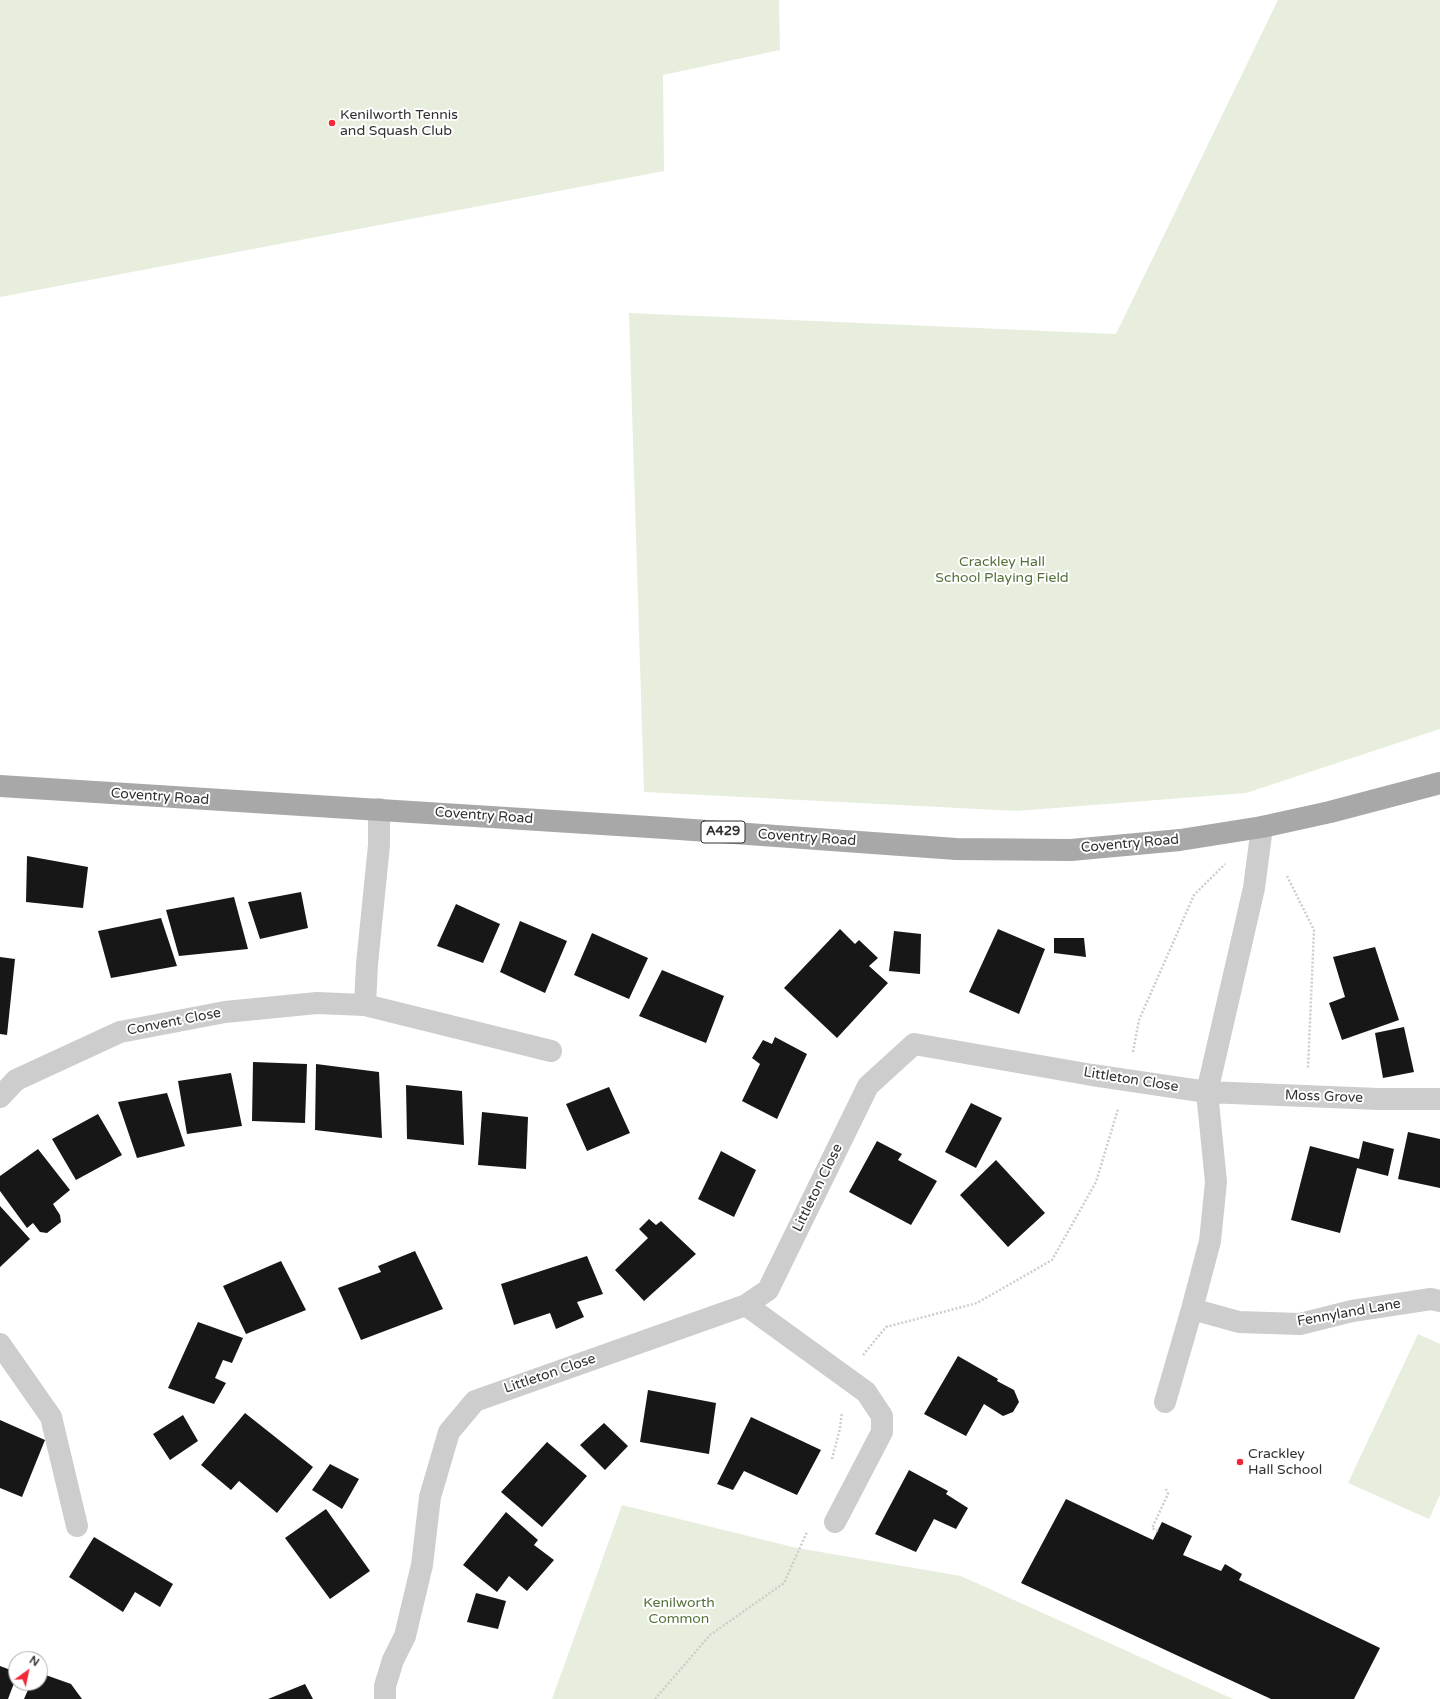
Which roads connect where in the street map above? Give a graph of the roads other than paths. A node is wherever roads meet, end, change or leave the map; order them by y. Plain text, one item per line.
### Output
1 (1440, 783) edge
2 (0, 786) edge
3 (380, 809) junction
4 (1262, 827) junction
5 (365, 1004) junction
6 (551, 1051) dead end
7 (1207, 1092) junction
8 (0, 1097) edge
9 (1440, 1100) edge
10 (1440, 1301) edge
11 (746, 1305) junction
12 (1192, 1309) junction
13 (0, 1344) edge
14 (1165, 1402) dead end
15 (836, 1522) dead end
16 (77, 1526) dead end
17 (385, 1699) edge

1 - 4 main road, Coventry Road / A429
2 - 3 main road, Coventry Road / A429
3 - 4 main road, Coventry Road / A429
3 - 5 street
4 - 7 street
5 - 6 street, Convent Close
5 - 8 street, Convent Close
7 - 9 street, Moss Grove
7 - 11 street, Littleton Close
7 - 12 street
10 - 12 street, Fennyland Lane
11 - 15 street
11 - 17 street, Littleton Close
12 - 14 street
13 - 16 street

